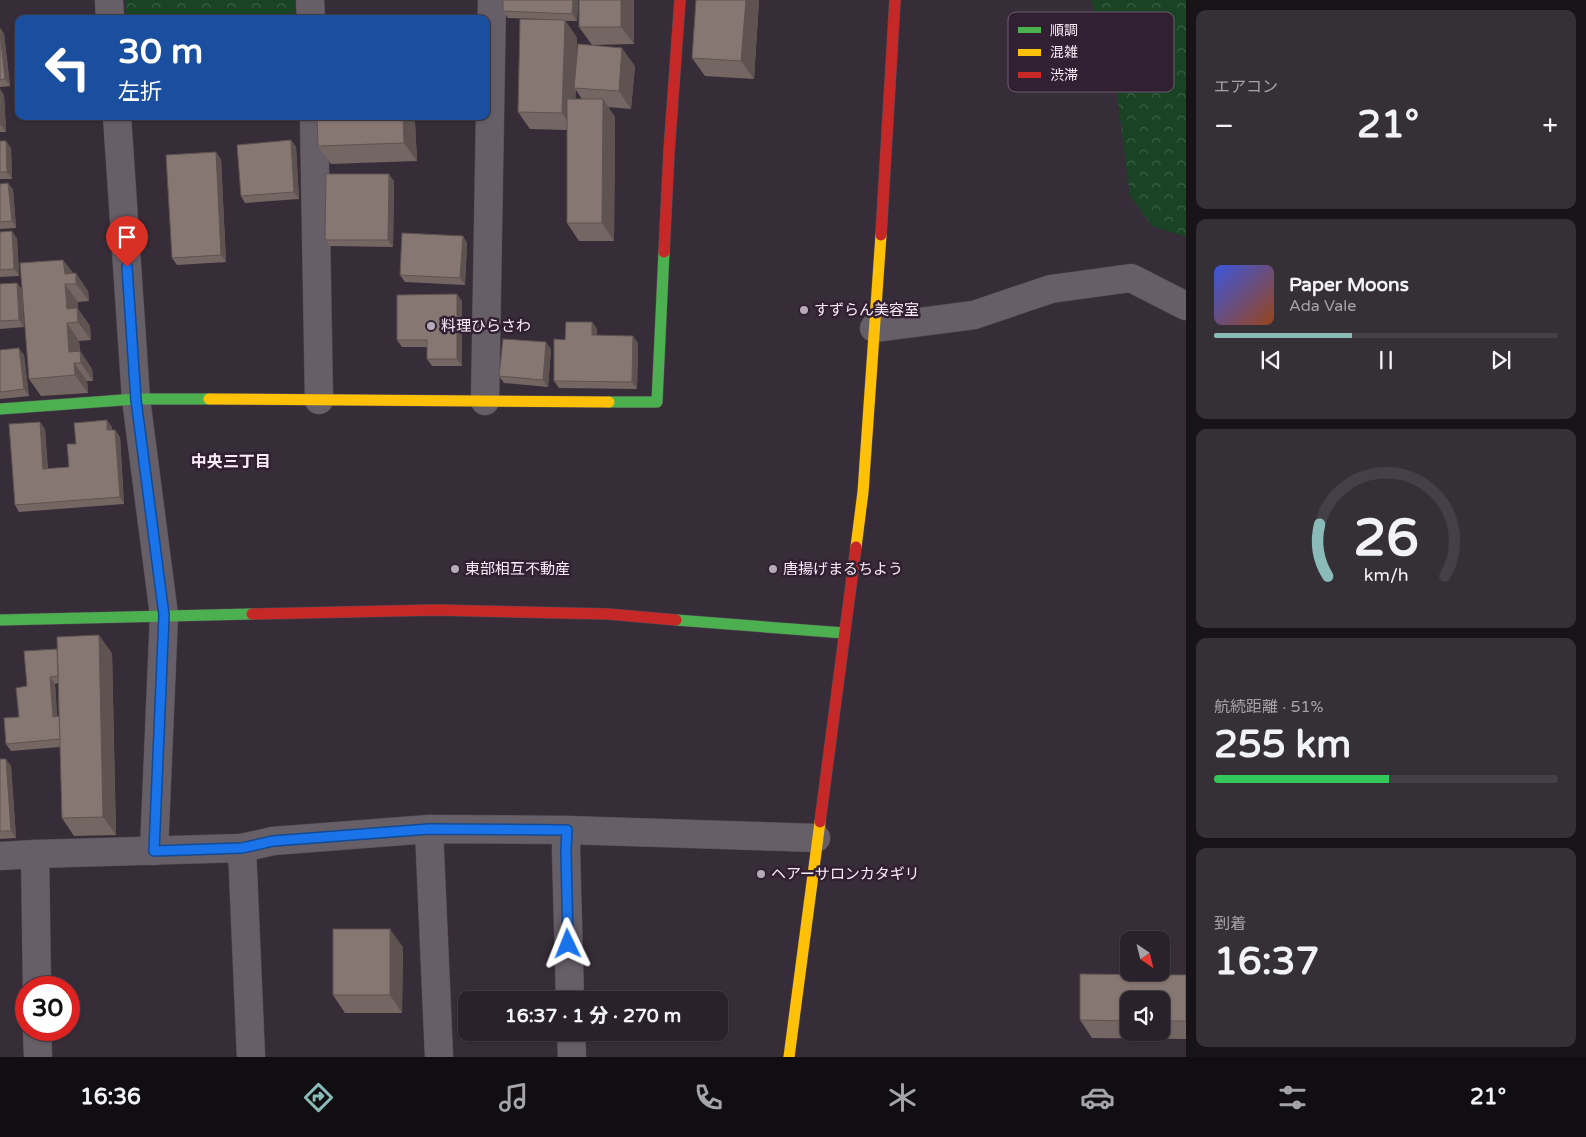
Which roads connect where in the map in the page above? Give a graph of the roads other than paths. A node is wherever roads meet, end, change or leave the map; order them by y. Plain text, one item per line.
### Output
1 (109, 0) edge
2 (310, 0) edge
3 (492, 0) edge
4 (680, 0) edge
5 (895, 0) edge
6 (110, 15) edge
7 (311, 15) edge
8 (490, 115) edge
9 (117, 120) edge
10 (314, 120) edge
11 (490, 120) edge
12 (1186, 306) edge
13 (874, 328) junction
14 (136, 400) junction
15 (319, 400) junction
16 (485, 401) junction
17 (0, 409) edge
18 (164, 615) junction
19 (0, 620) edge
20 (844, 633) junction
21 (429, 829) junction
22 (567, 830) junction
23 (816, 838) junction
24 (242, 848) junction
25 (154, 851) junction
26 (35, 854) junction
27 (0, 856) edge
28 (37, 976) edge
29 (570, 991) edge
30 (37, 1041) edge
31 (571, 1041) edge
32 (38, 1057) edge
33 (251, 1057) edge
34 (438, 1057) edge
35 (572, 1057) edge
36 (789, 1057) edge

1 - 6 street
2 - 7 street
3 - 8 street
4 - 16 street
5 - 13 street
9 - 14 street
10 - 15 street
11 - 16 street
12 - 13 street
13 - 20 street
14 - 15 street
14 - 17 street
14 - 18 street
15 - 16 street
18 - 19 street
18 - 20 street
18 - 25 street
20 - 23 street
21 - 22 street
21 - 24 street
21 - 34 street
22 - 23 street
22 - 29 street
23 - 36 street
24 - 25 street
24 - 33 street
25 - 26 street
26 - 27 street
26 - 28 street
30 - 32 street
31 - 35 street

